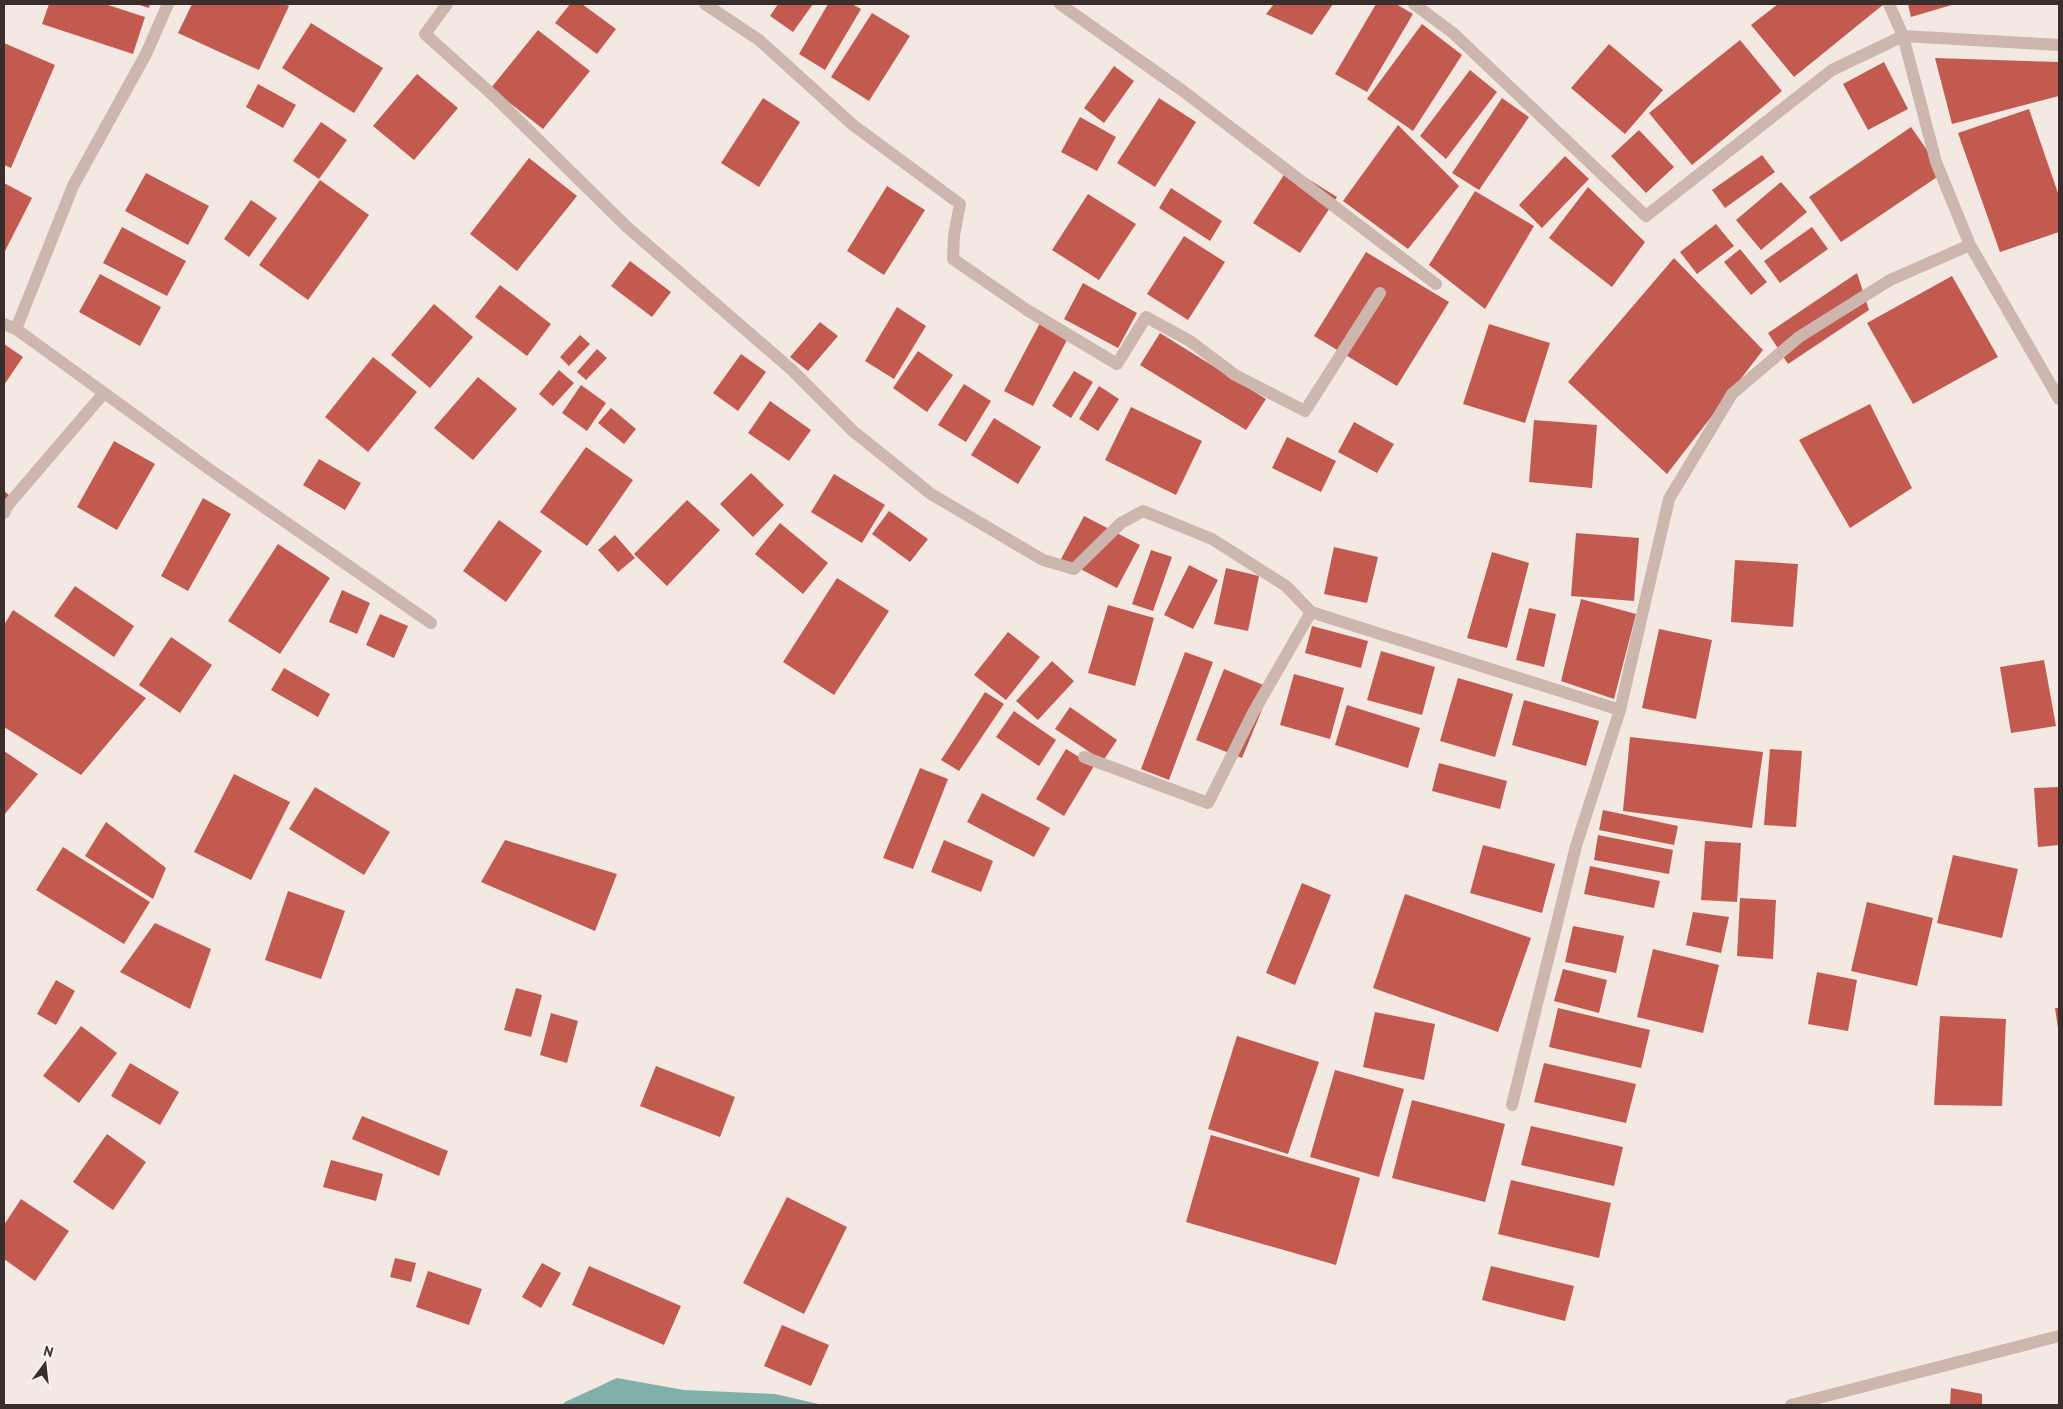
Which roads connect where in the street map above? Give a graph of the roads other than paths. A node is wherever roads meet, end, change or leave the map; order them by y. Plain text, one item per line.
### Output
1 (168, 4) edge
2 (447, 4) edge
3 (705, 4) edge
4 (1060, 4) edge
5 (1414, 4) edge
6 (1889, 4) edge
7 (1903, 36) junction
8 (2059, 45) edge
9 (1970, 245) junction
10 (1436, 284) dead end
11 (1380, 293) dead end
12 (4, 324) edge
13 (16, 329) junction
14 (104, 393) junction
15 (2059, 399) edge
16 (4, 513) edge
17 (1311, 612) junction
18 (431, 623) dead end
19 (1620, 710) junction
20 (1084, 758) dead end
21 (1512, 1105) dead end
22 (2059, 1336) edge
23 (1791, 1405) edge

1 - 13 street
2 - 17 street
3 - 11 street
4 - 10 street
5 - 7 street
6 - 7 street
7 - 8 street
7 - 9 street
9 - 15 street
9 - 19 street
12 - 13 street
13 - 14 street
14 - 16 street
14 - 18 street
17 - 19 street
17 - 20 street
19 - 21 street
22 - 23 street

